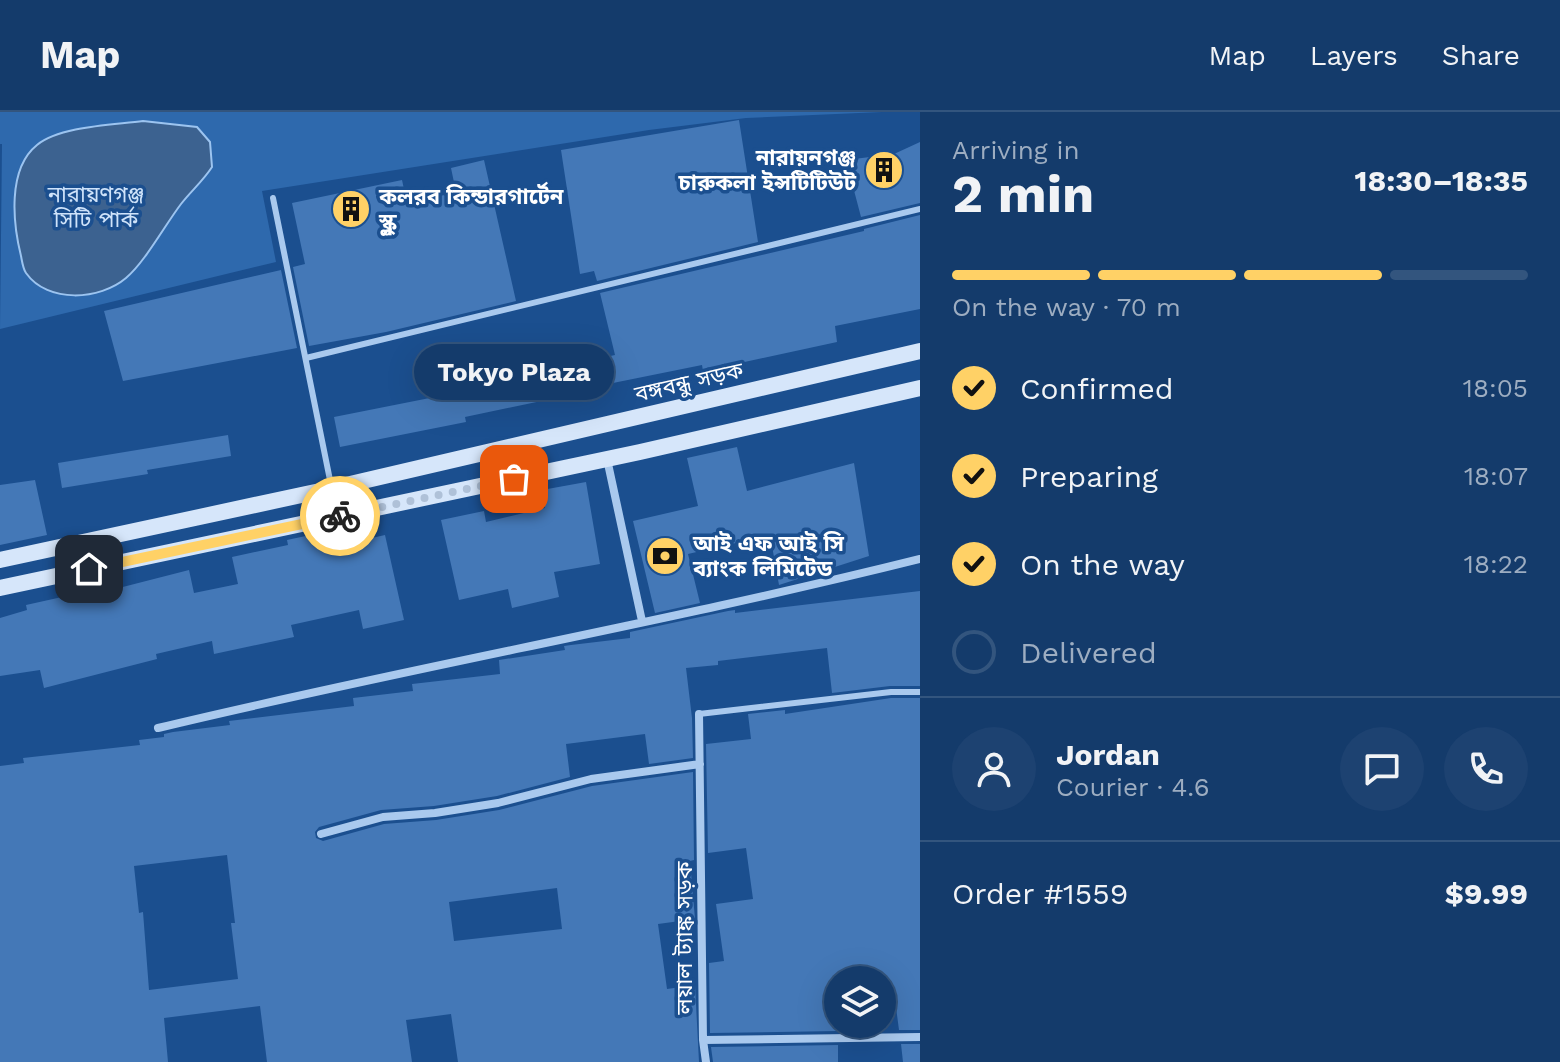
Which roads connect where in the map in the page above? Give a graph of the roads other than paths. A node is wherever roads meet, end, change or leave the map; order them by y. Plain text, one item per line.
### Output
1 (273, 198) dead end
2 (920, 209) edge
3 (920, 351) edge
4 (306, 358) junction
5 (920, 388) edge
6 (607, 459) junction
7 (332, 489) junction
8 (920, 559) edge
9 (0, 560) edge
10 (0, 588) edge
11 (642, 621) junction
12 (920, 692) edge
13 (699, 714) joint
14 (158, 728) dead end
15 (700, 764) junction
16 (321, 834) dead end
17 (920, 1037) edge
18 (703, 1040) junction
19 (706, 1062) edge

1 - 4 lane
2 - 4 lane
3 - 7 main road, বঙ্গবন্ধু সড়ক
4 - 7 lane
5 - 6 main road
6 - 10 main road
6 - 11 street
7 - 9 main road, বঙ্গবন্ধু সড়ক
8 - 11 street
11 - 14 street
12 - 13 lane
13 - 15 street, লয়াল ট্যাঙ্ক সড়ক
15 - 16 street
15 - 18 street, লয়াল ট্যাঙ্ক সড়ক
17 - 18 street, লয়াল ট্যাঙ্ক সড়ক
18 - 19 street

